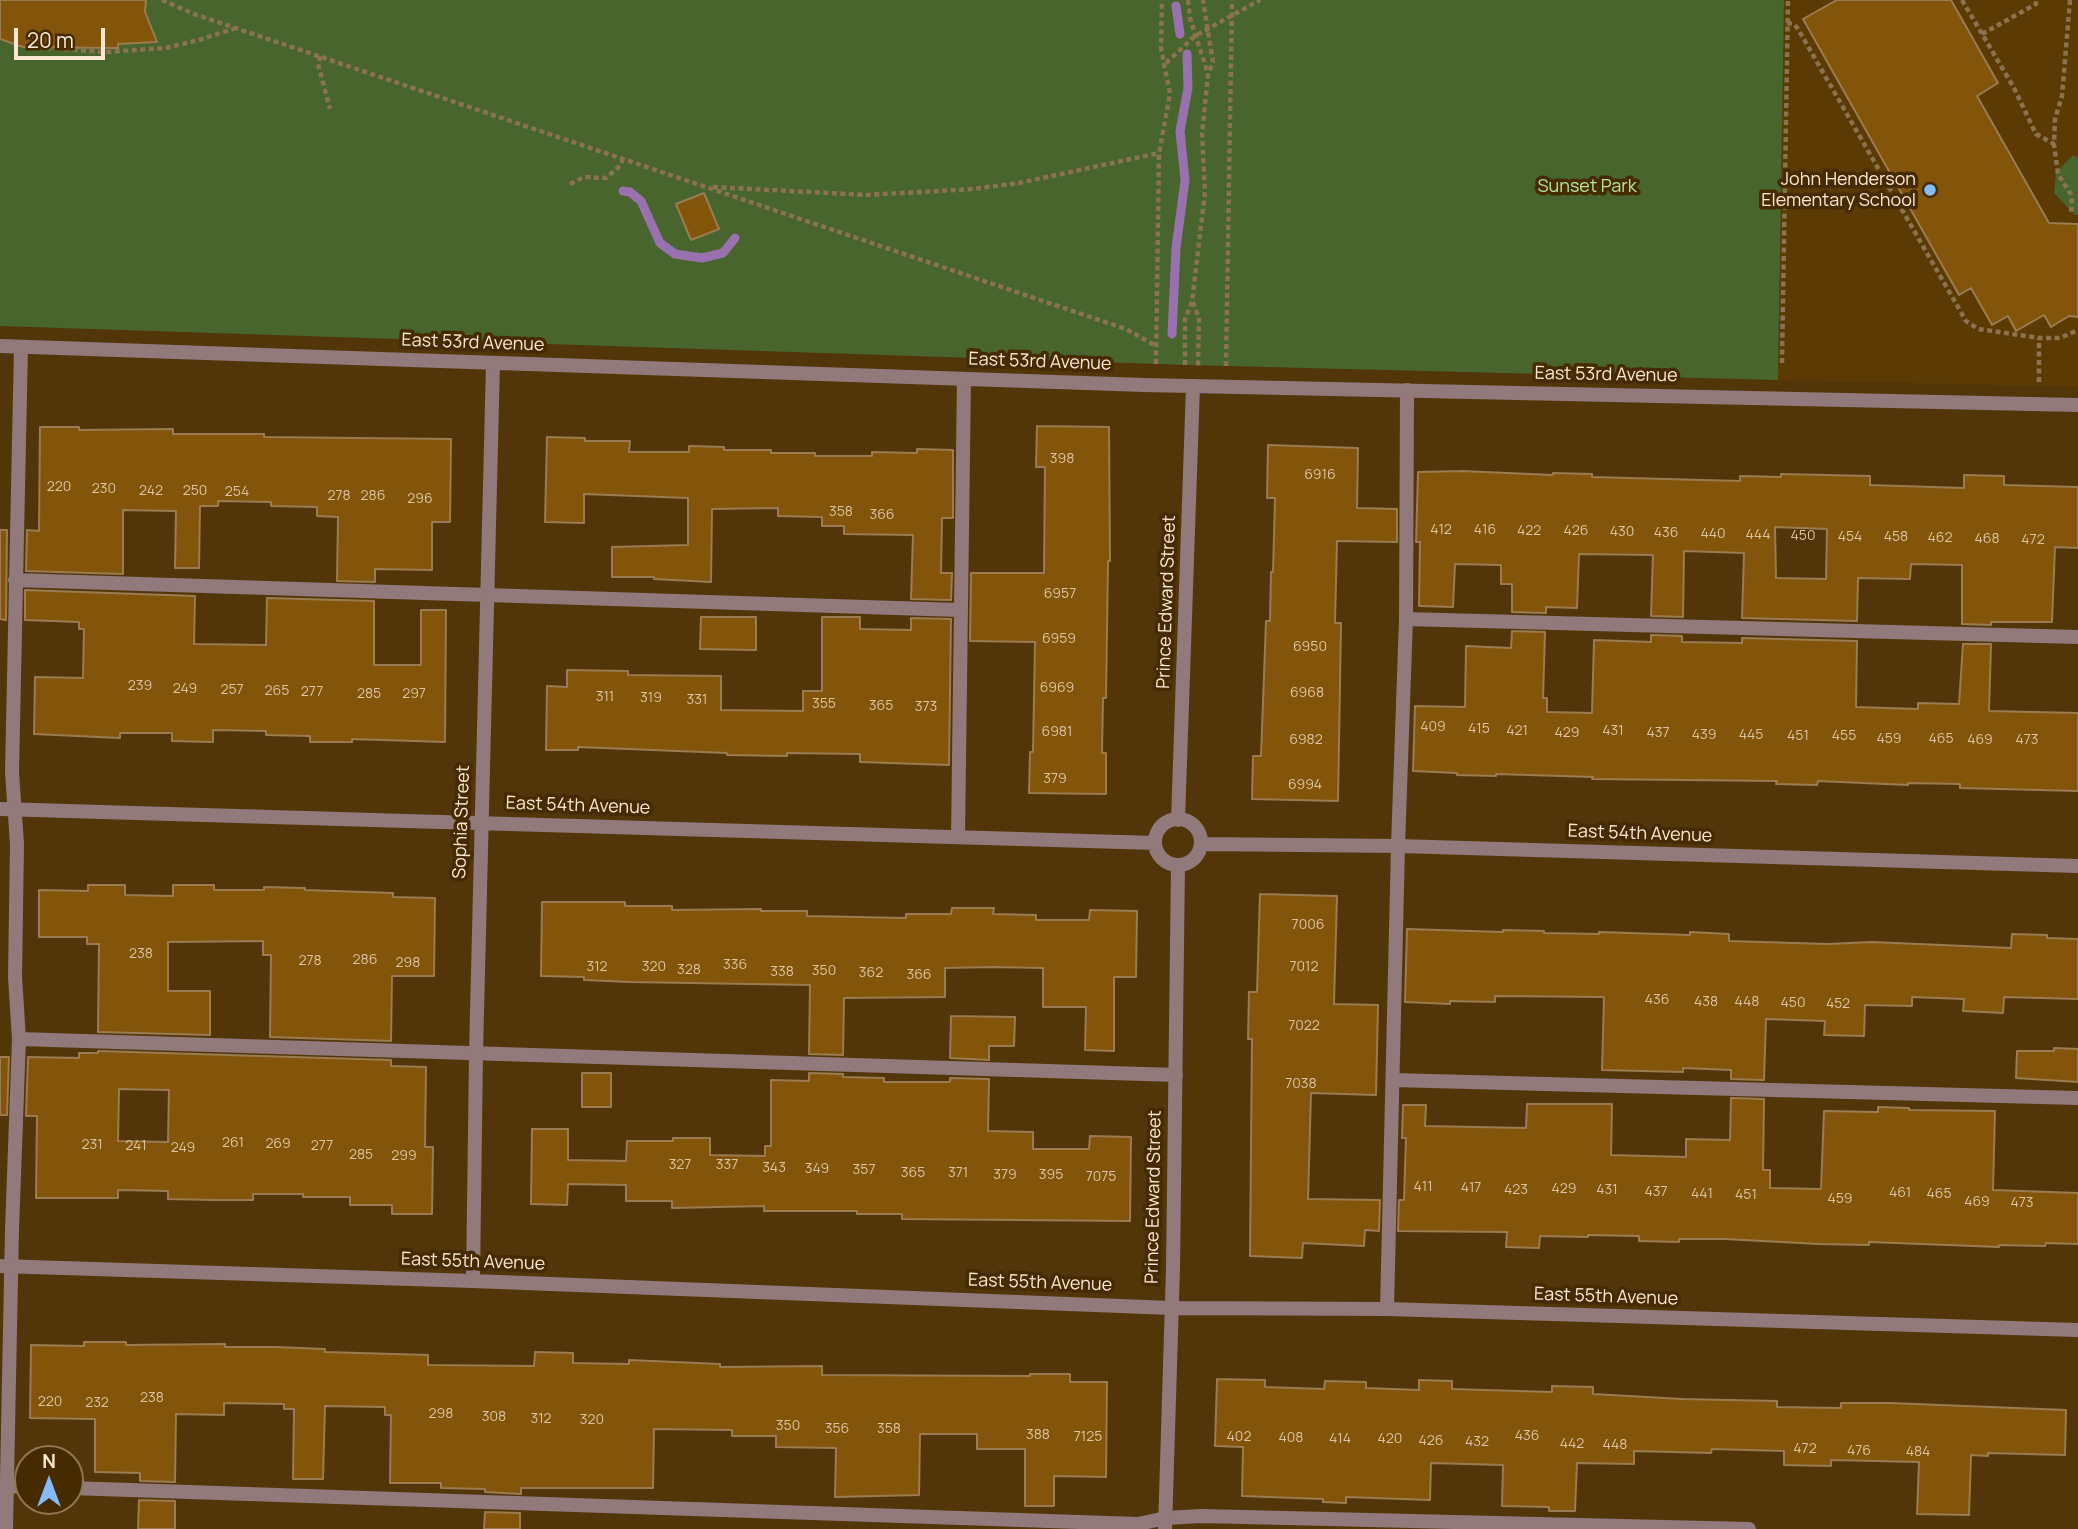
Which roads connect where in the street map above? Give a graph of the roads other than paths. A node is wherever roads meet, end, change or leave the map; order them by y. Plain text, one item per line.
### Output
1 (0, 346) edge
2 (21, 347) junction
3 (493, 363) junction
4 (964, 379) junction
5 (1191, 380) junction
6 (1406, 390) junction
7 (2078, 405) edge
8 (15, 580) junction
9 (487, 595) junction
10 (959, 610) junction
11 (1406, 619) junction
12 (2078, 637) edge
13 (7, 809) edge
14 (1178, 820) junction
15 (481, 822) junction
16 (958, 835) junction
17 (1155, 843) junction
18 (1201, 844) junction
19 (1398, 846) junction
20 (1178, 865) junction
21 (2078, 866) edge
22 (19, 1039) junction
23 (476, 1053) junction
24 (1175, 1075) junction
25 (1393, 1080) junction
26 (2078, 1098) edge
27 (6, 1267) edge
28 (473, 1281) junction
29 (1171, 1308) junction
30 (1387, 1309) junction
31 (2078, 1330) edge
32 (8, 1486) junction
33 (14, 1486) edge
34 (84, 1488) edge
35 (1165, 1523) edge
36 (6, 1529) edge
37 (1749, 1529) edge

1 - 2 street, East 53rd Avenue
2 - 3 street, East 53rd Avenue
2 - 8 street
3 - 4 street, East 53rd Avenue
3 - 9 street, Sophia Street
4 - 5 street, East 53rd Avenue
4 - 10 street
5 - 6 street, East 53rd Avenue
5 - 14 street, Prince Edward Street
6 - 7 street, East 53rd Avenue
6 - 11 street
8 - 9 street
8 - 13 street
9 - 10 street
9 - 15 street, Sophia Street
10 - 16 street
11 - 12 street
11 - 19 street
13 - 15 street, East 54th Avenue
13 - 22 street
14 - 17 street
14 - 18 street
15 - 16 street, East 54th Avenue
15 - 23 street, Sophia Street
16 - 17 street, East 54th Avenue
17 - 20 street
18 - 19 street, East 54th Avenue
18 - 20 street
19 - 21 street, East 54th Avenue
19 - 25 street
20 - 24 street, Prince Edward Street
22 - 23 street
22 - 27 street
23 - 24 street
23 - 28 street, Sophia Street
24 - 29 street, Prince Edward Street
25 - 26 street
25 - 30 street
27 - 28 street, East 55th Avenue
27 - 32 street
28 - 29 street, East 55th Avenue
29 - 30 street, East 55th Avenue
29 - 35 street, Prince Edward Street
30 - 31 street, East 55th Avenue
32 - 33 street
32 - 36 street
34 - 35 street
35 - 37 street

